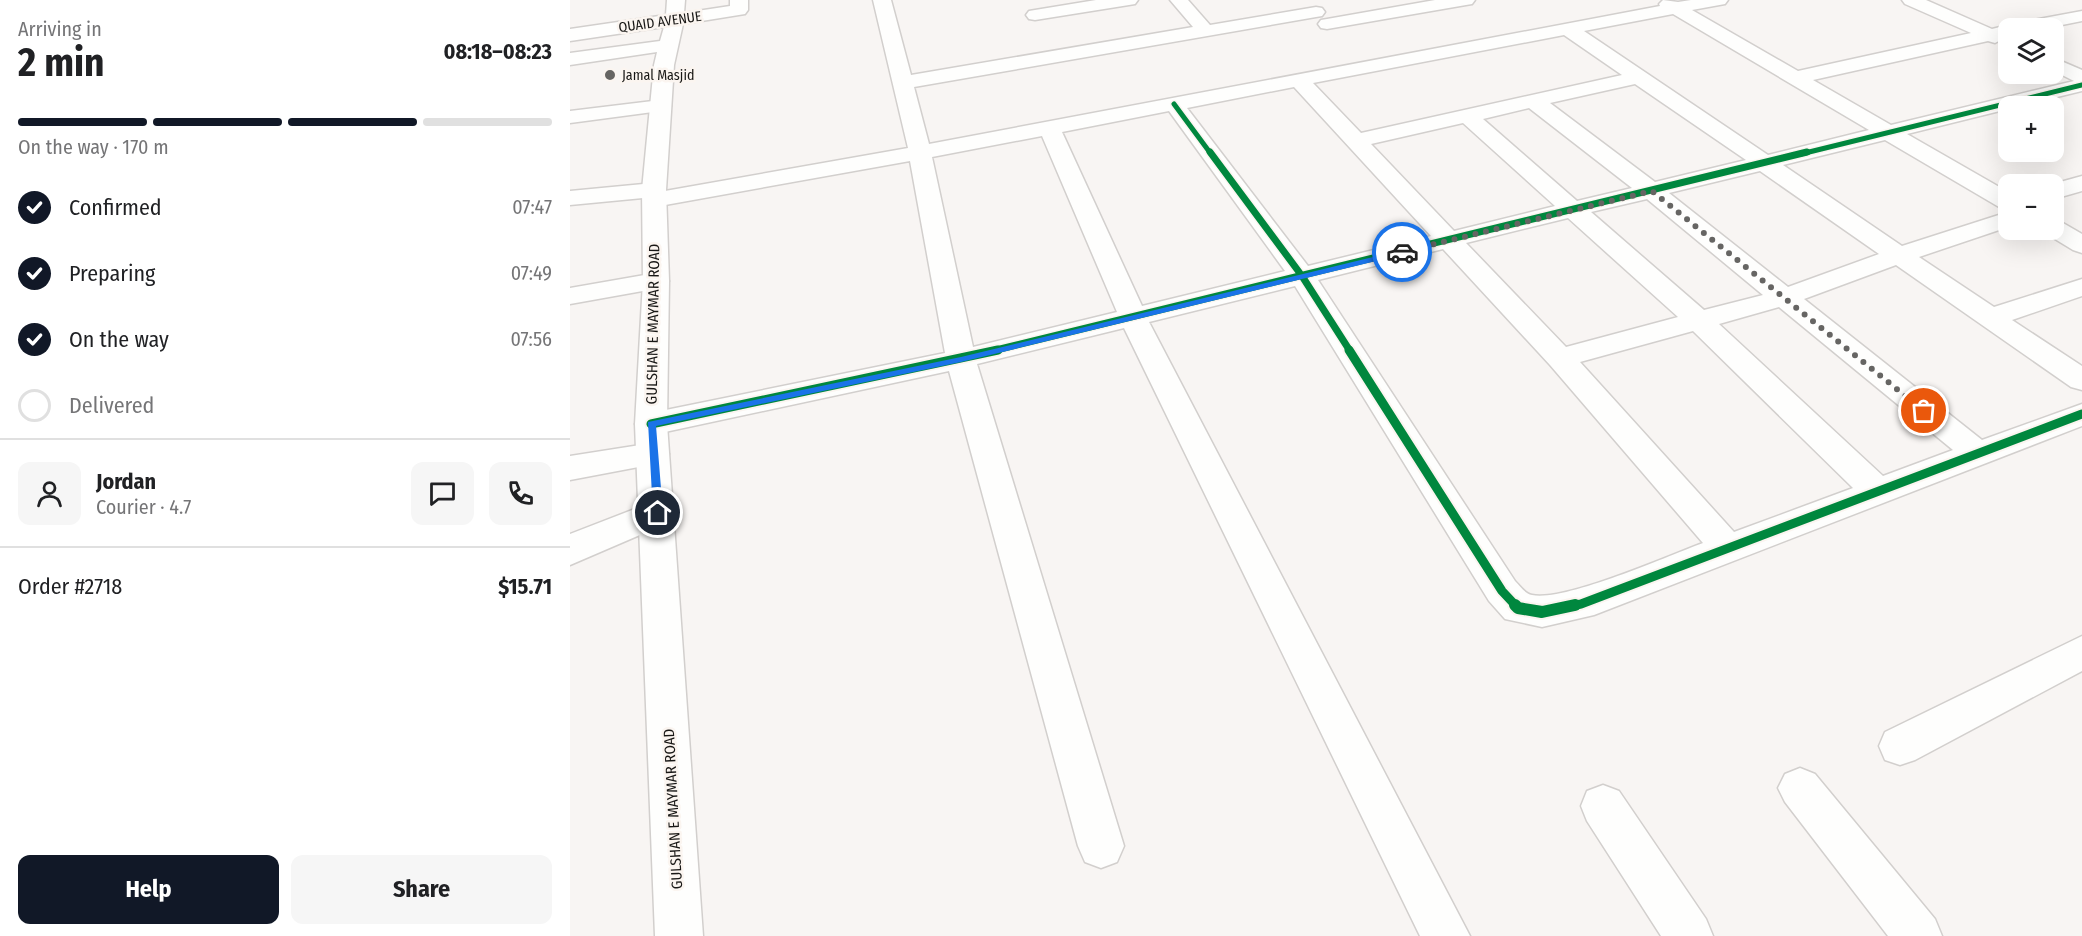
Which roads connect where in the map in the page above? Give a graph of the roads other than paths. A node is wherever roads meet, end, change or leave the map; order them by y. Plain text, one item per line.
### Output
1 (882, 0) edge
2 (1129, 0) edge
3 (1179, 0) edge
4 (1378, 0) edge
5 (1465, 0) edge
6 (1719, 0) edge
7 (1911, 0) edge
8 (1667, 4) edge
9 (739, 5) edge
10 (676, 10) edge
11 (1315, 12) edge
12 (1393, 12) junction
13 (1035, 15) dead end
14 (2082, 15) edge
15 (2064, 19) edge
16 (1568, 29) junction
17 (1206, 31) junction
18 (570, 35) edge
19 (1998, 35) edge
20 (1342, 37) dead end
21 (1998, 38) edge
22 (669, 45) junction
23 (570, 59) edge
24 (2064, 69) edge
25 (1639, 77) junction
26 (2082, 77) edge
27 (1794, 78) junction
28 (1298, 80) junction
29 (901, 83) junction
30 (2082, 85) edge
31 (1533, 101) junction
32 (1174, 104) junction
33 (661, 106) junction
34 (1467, 116) junction
35 (570, 117) edge
36 (1049, 128) junction
37 (1889, 133) junction
38 (1356, 141) junction
39 (920, 152) junction
40 (1764, 162) junction
41 (2082, 183) edge
42 (2064, 189) edge
43 (1652, 191) junction
44 (654, 195) junction
45 (1998, 196) edge
46 (570, 198) edge
47 (1575, 210) junction
48 (1998, 222) edge
49 (2064, 234) edge
50 (1450, 240) junction
51 (2082, 245) edge
52 (1896, 256) junction
53 (1302, 276) junction
54 (656, 281) junction
55 (2082, 287) edge
56 (570, 296) edge
57 (1782, 298) junction
58 (1133, 318) junction
59 (1989, 318) junction
60 (1698, 320) junction
61 (1560, 358) junction
62 (961, 359) junction
63 (2082, 380) edge
64 (2082, 414) edge
65 (652, 439) junction
66 (1977, 453) junction
67 (570, 468) edge
68 (1877, 491) junction
69 (658, 513) junction
70 (573, 547) edge
71 (1728, 548) junction
72 (2079, 658) edge
73 (1900, 746) dead end
74 (1800, 788) dead end
75 (1603, 806) dead end
76 (1101, 846) dead end
77 (679, 936) edge
78 (1446, 936) edge
79 (1689, 936) edge
80 (1918, 936) edge

1 - 29 street
2 - 13 street
3 - 17 street
4 - 12 street
5 - 12 street
6 - 8 street
7 - 19 street
8 - 16 street
8 - 27 street
9 - 10 street, QUAID AVENUE
10 - 18 street, QUAID AVENUE
10 - 22 street, GULSHAN E MAYMAR ROAD
11 - 12 street
11 - 17 street
11 - 20 street
14 - 15 street
16 - 25 street
16 - 28 street
17 - 29 street
21 - 27 street
22 - 23 street, QUAID AVENUE
22 - 33 street, GULSHAN E MAYMAR ROAD
24 - 26 street
25 - 31 street
25 - 40 street
27 - 37 street
28 - 32 street
28 - 38 street
29 - 39 street
30 - 37 street
31 - 34 street
31 - 43 street
32 - 36 street
32 - 53 street
33 - 35 street
33 - 44 street, GULSHAN E MAYMAR ROAD
34 - 38 street
34 - 47 street
36 - 39 street
36 - 58 street
37 - 40 street
37 - 45 street
38 - 50 street
39 - 44 street
39 - 62 street
40 - 43 street
40 - 52 street
41 - 42 street
43 - 47 street
43 - 57 street
44 - 46 street
44 - 54 street, GULSHAN E MAYMAR ROAD
47 - 50 street
47 - 60 street
48 - 52 street
49 - 51 street
50 - 53 street
50 - 61 street
52 - 57 street
52 - 59 street
53 - 58 street
53 - 71 street
54 - 56 street
54 - 65 street, GULSHAN E MAYMAR ROAD
55 - 59 street
57 - 60 street
57 - 66 street
58 - 62 street
58 - 78 street
59 - 63 street
60 - 61 street
60 - 68 street
61 - 71 street
62 - 65 street
62 - 76 street
64 - 66 street
65 - 67 street
65 - 69 street, GULSHAN E MAYMAR ROAD
66 - 68 street
68 - 71 street
69 - 70 street
69 - 77 street, GULSHAN E MAYMAR ROAD
72 - 73 street
74 - 80 street
75 - 79 street

